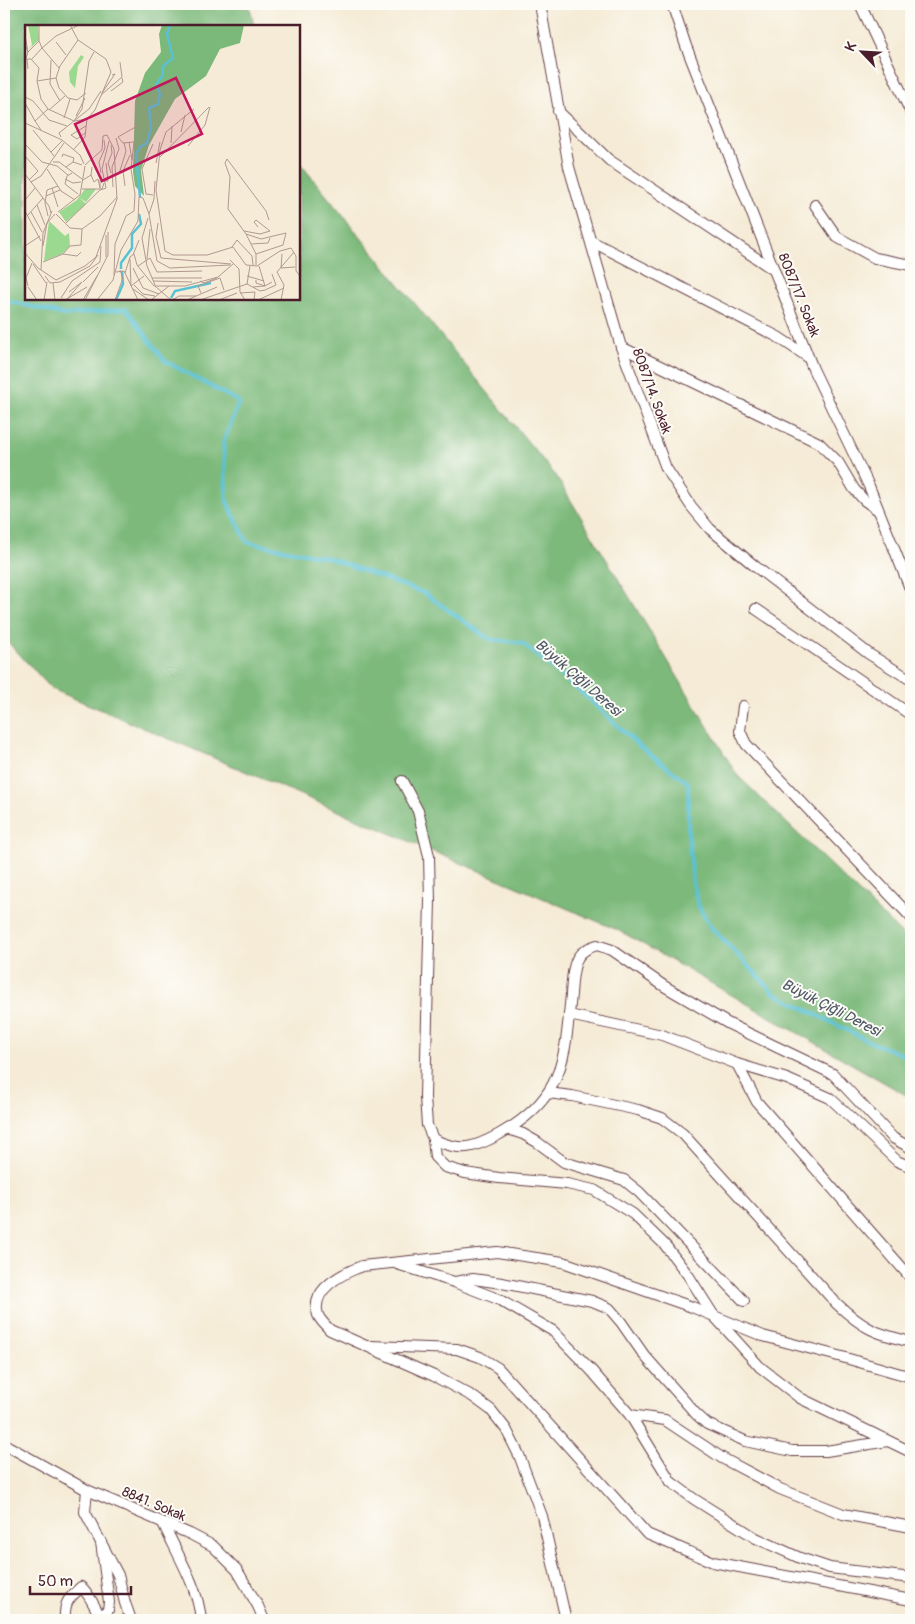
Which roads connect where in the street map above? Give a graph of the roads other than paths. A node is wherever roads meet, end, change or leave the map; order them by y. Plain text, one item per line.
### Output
1 (540, 4) edge
2 (672, 4) edge
3 (860, 4) edge
4 (558, 111) junction
5 (911, 113) edge
6 (815, 205) dead end
7 (591, 241) junction
8 (911, 265) edge
9 (774, 270) junction
10 (621, 347) junction
11 (808, 357) junction
12 (879, 511) junction
13 (911, 591) edge
14 (756, 609) dead end
15 (911, 680) edge
16 (743, 706) dead end
17 (911, 715) edge
18 (402, 781) dead end
19 (911, 917) edge
20 (569, 1015) junction
21 (737, 1064) junction
22 (548, 1093) junction
23 (508, 1129) junction
24 (434, 1139) junction
25 (911, 1148) edge
26 (911, 1168) edge
27 (396, 1264) junction
28 (911, 1278) edge
29 (454, 1282) junction
30 (744, 1301) dead end
31 (714, 1316) junction
32 (911, 1342) edge
33 (366, 1346) junction
34 (911, 1377) edge
35 (630, 1415) junction
36 (888, 1440) junction
37 (4, 1444) edge
38 (911, 1452) edge
39 (88, 1490) junction
40 (163, 1523) junction
41 (911, 1527) edge
42 (101, 1542) junction
43 (911, 1578) edge
44 (911, 1600) edge
45 (65, 1620) edge
46 (131, 1620) edge
47 (201, 1620) edge
48 (264, 1620) edge
49 (566, 1620) edge

1 - 4 street, 8087/14. Sokak
2 - 9 street, 8087/17. Sokak
3 - 5 street
4 - 7 street, 8087/14. Sokak
4 - 9 street
6 - 8 street
7 - 10 street, 8087/14. Sokak
7 - 11 street
9 - 11 street, 8087/17. Sokak
10 - 12 street
10 - 15 street, 8087/14. Sokak
11 - 12 street, 8087/17. Sokak
12 - 13 street, 8087/17. Sokak
14 - 17 street
16 - 19 street
18 - 24 street
20 - 21 street
20 - 22 street
20 - 25 street
21 - 26 street
21 - 28 street
22 - 23 street
22 - 32 street
23 - 24 street
23 - 30 street
24 - 31 street
27 - 29 street
27 - 31 street
27 - 33 street
29 - 35 street
29 - 36 street
31 - 34 street
31 - 36 street
33 - 44 street
33 - 49 street
35 - 41 street
35 - 43 street
36 - 38 street
37 - 39 street, 8841. Sokak
39 - 40 street, 8841. Sokak
39 - 42 street
40 - 47 street
40 - 48 street, 8841. Sokak
42 - 45 street
42 - 46 street

